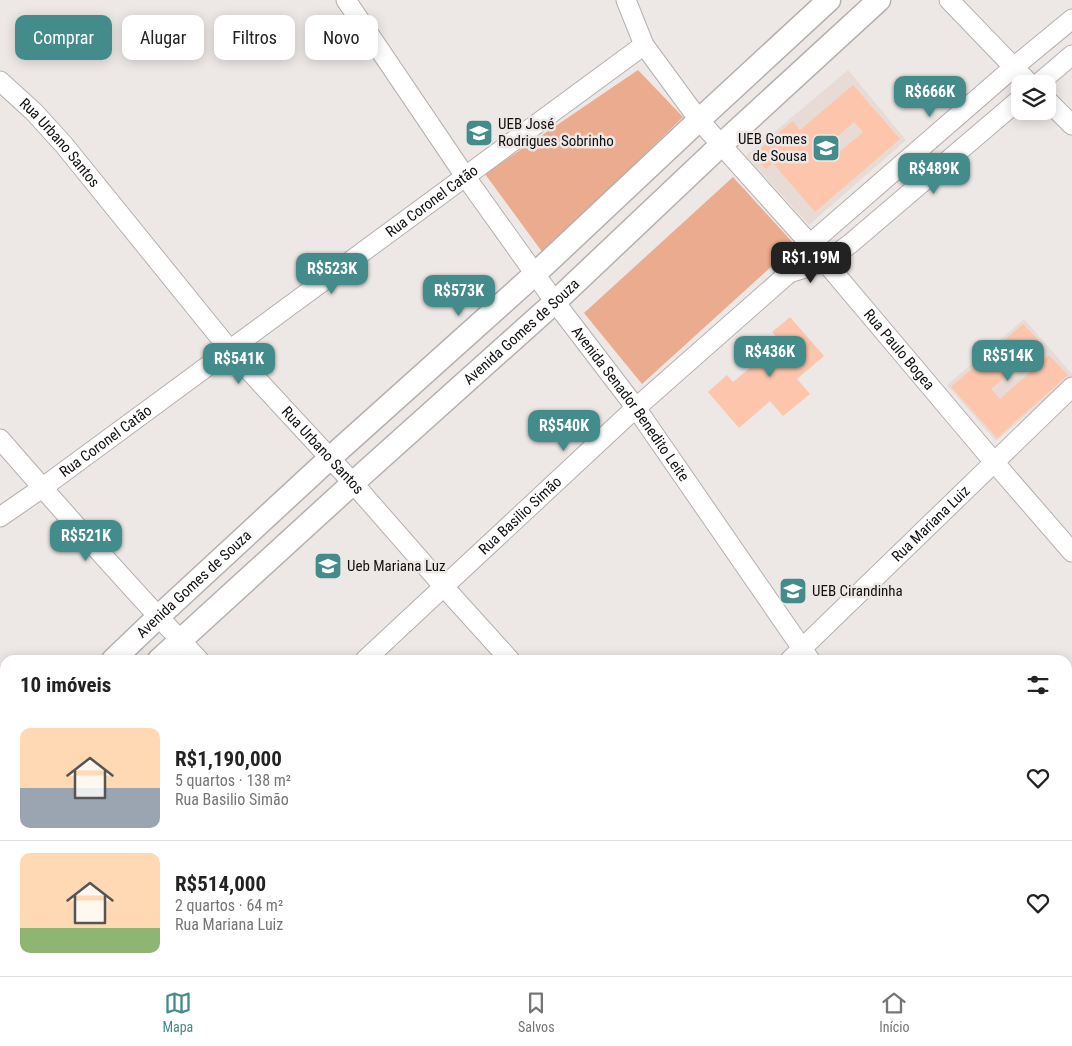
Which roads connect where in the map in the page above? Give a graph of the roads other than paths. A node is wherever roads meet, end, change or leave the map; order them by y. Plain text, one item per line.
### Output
1 (346, 0) edge
2 (626, 0) edge
3 (829, 0) edge
4 (879, 0) edge
5 (949, 0) edge
6 (1072, 19) edge
7 (644, 45) junction
8 (1072, 55) edge
9 (1014, 67) junction
10 (1022, 75) edge
11 (1049, 75) edge
12 (0, 81) edge
13 (1011, 107) edge
14 (1056, 109) edge
15 (699, 120) junction
16 (1072, 125) edge
17 (722, 144) junction
18 (465, 176) junction
19 (810, 244) junction
20 (825, 262) junction
21 (788, 273) junction
22 (535, 274) junction
23 (555, 302) junction
24 (230, 350) junction
25 (1072, 387) edge
26 (636, 408) junction
27 (0, 439) edge
28 (330, 458) junction
29 (994, 462) junction
30 (353, 483) junction
31 (42, 488) junction
32 (0, 517) edge
33 (1072, 552) edge
34 (444, 587) junction
35 (158, 616) junction
36 (181, 640) junction
37 (118, 655) edge
38 (164, 655) edge
39 (194, 655) edge
40 (370, 655) edge
41 (505, 655) edge
42 (800, 655) edge
43 (802, 655) edge

1 - 18 street, Avenida Senador Benedito Leite
2 - 7 street, Rua Paulo Bogea
3 - 15 street, Avenida Gomes de Souza
4 - 17 street, Avenida Gomes de Souza
5 - 9 street
6 - 9 street, Rua Basilio Simão
7 - 15 street, Rua Paulo Bogea
7 - 18 street, Rua Coronel Catão
8 - 11 street
9 - 10 street
9 - 19 street, Rua Basilio Simão
12 - 24 street, Rua Urbano Santos
13 - 20 street, Rua Basilio Simão
14 - 16 street
15 - 17 street, Rua Paulo Bogea
15 - 22 street, Avenida Gomes de Souza
17 - 19 street, Rua Paulo Bogea
17 - 23 street, Avenida Gomes de Souza
18 - 22 street, Avenida Senador Benedito Leite
18 - 24 street, Rua Coronel Catão
19 - 20 street, Rua Paulo Bogea
19 - 21 street, Rua Basilio Simão
20 - 21 street, Rua Basilio Simão
20 - 29 street, Rua Paulo Bogea
21 - 26 street, Rua Basilio Simão
22 - 23 street, Avenida Senador Benedito Leite
22 - 28 street, Avenida Gomes de Souza
23 - 26 street, Avenida Senador Benedito Leite
23 - 30 street, Avenida Gomes de Souza
24 - 28 street, Rua Urbano Santos
24 - 31 street, Rua Coronel Catão
25 - 29 street, Rua Mariana Luiz
26 - 34 street, Rua Basilio Simão
26 - 42 street, Avenida Senador Benedito Leite
27 - 31 street
28 - 30 street, Rua Urbano Santos
28 - 35 street, Avenida Gomes de Souza
29 - 33 street, Rua Paulo Bogea
29 - 43 street, Rua Mariana Luiz
30 - 34 street, Rua Urbano Santos
30 - 36 street, Avenida Gomes de Souza
31 - 32 street, Rua Coronel Catão
31 - 35 street
34 - 40 street, Rua Basilio Simão
34 - 41 street, Rua Urbano Santos
35 - 36 street
35 - 37 street, Avenida Gomes de Souza
36 - 38 street, Avenida Gomes de Souza
36 - 39 street

